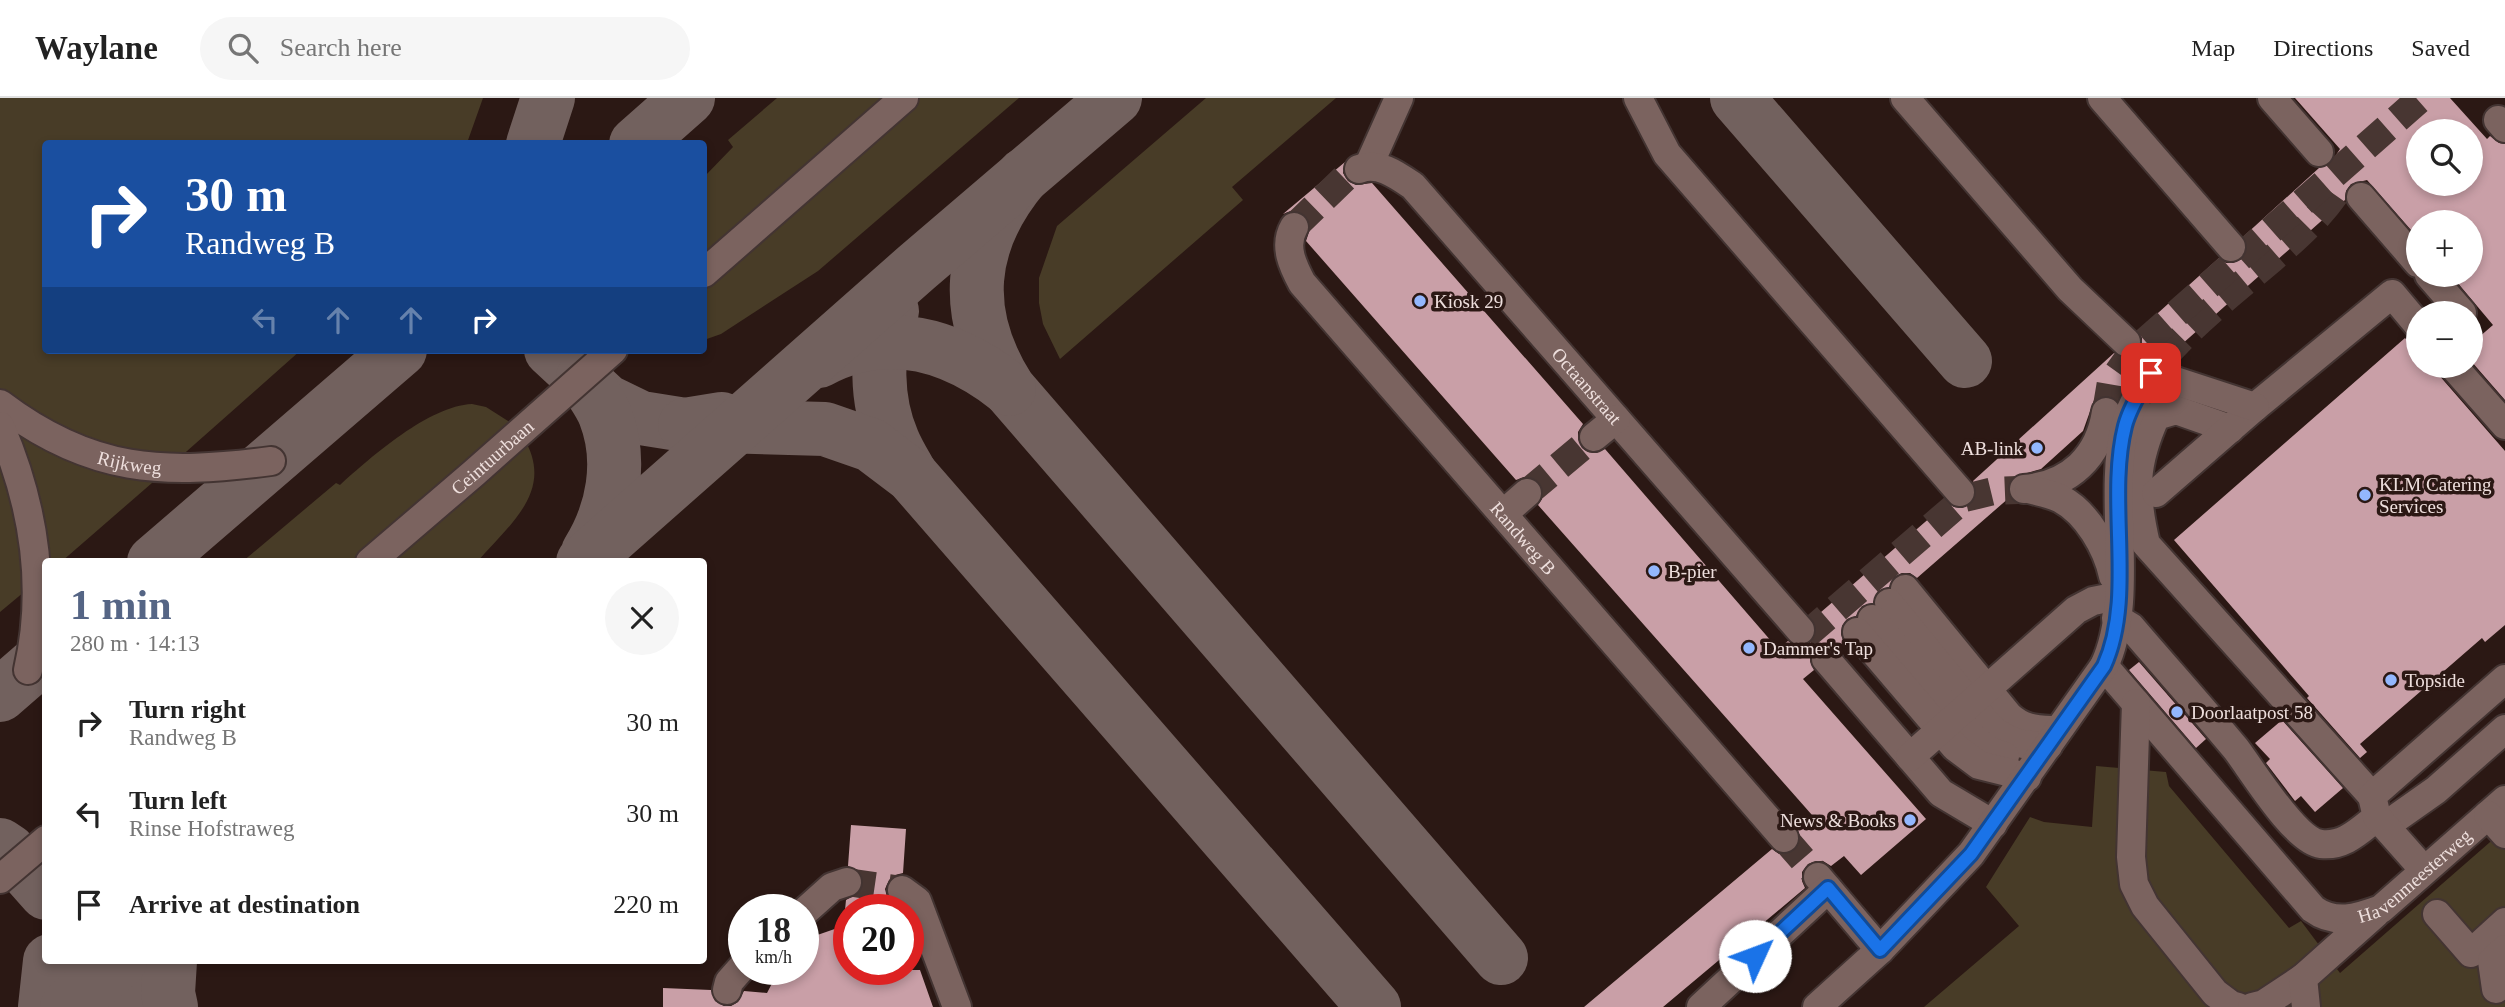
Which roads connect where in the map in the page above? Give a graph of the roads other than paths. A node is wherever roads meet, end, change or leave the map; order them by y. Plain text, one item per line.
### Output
1 (904, 98) edge
2 (1399, 98) edge
3 (1638, 98) edge
4 (1905, 98) edge
5 (2102, 98) edge
6 (2272, 98) edge
7 (2319, 152) dead end
8 (2361, 197) dead end
9 (1294, 227) tunnel mouth
10 (2231, 247) dead end
11 (2406, 249) edge
12 (707, 270) edge
13 (2439, 287) edge
14 (2452, 301) edge
15 (2406, 311) edge
16 (2126, 342) tunnel mouth
17 (609, 354) edge
18 (2464, 378) edge
19 (0, 404) edge
20 (2255, 407) junction
21 (2106, 412) tunnel mouth
22 (1616, 419) junction
23 (2505, 425) edge
24 (0, 426) edge
25 (2230, 429) junction
26 (1594, 437) tunnel mouth
27 (271, 461) dead end
28 (1960, 492) dead end
29 (1527, 493) tunnel mouth
30 (2156, 493) dead end
31 (1503, 514) junction
32 (375, 558) edge
33 (2117, 607) junction
34 (1800, 630) dead end
35 (1826, 659) dead end
36 (2104, 666) junction
37 (28, 670) dead end
38 (2505, 679) edge
39 (2136, 703) junction
40 (1964, 710) junction
41 (2505, 729) edge
42 (2042, 754) junction
43 (1910, 757) junction
44 (2378, 813) junction
45 (2499, 816) edge
46 (1993, 824) junction
47 (1784, 838) tunnel mouth
48 (42, 842) edge
49 (2424, 870) junction
50 (0, 879) edge
51 (847, 882) tunnel mouth
52 (902, 890) tunnel mouth
53 (819, 899) edge
54 (2381, 909) junction
55 (2437, 914) dead end
56 (2505, 922) edge
57 (2505, 949) edge
58 (1880, 950) junction
59 (2303, 978) junction
60 (728, 985) edge
61 (727, 990) dead end
62 (2501, 992) edge
63 (957, 1007) edge
64 (1701, 1007) edge
65 (1817, 1007) edge
66 (2238, 1007) edge
67 (2252, 1007) edge
68 (2306, 1007) edge

1 - 12 street
2 - 22 street, Octaanstraat
3 - 28 street
4 - 16 street
5 - 10 street
6 - 7 street
8 - 11 street
9 - 31 street, Randweg B
13 - 14 street
15 - 20 street
17 - 32 street, Ceintuurbaan
18 - 23 street
19 - 27 street, Rijkweg
20 - 25 street
20 - 33 street
21 - 33 street
22 - 26 street
22 - 34 street, Octaanstraat
24 - 37 street
25 - 30 street
25 - 44 street
29 - 31 street
31 - 47 street, Randweg B
33 - 36 street
33 - 40 street
33 - 44 street
35 - 43 street
36 - 39 street
36 - 42 street
38 - 44 street
39 - 54 street, Havenmeesterweg
39 - 66 street
40 - 40 street
40 - 42 street
40 - 42 street
40 - 43 street
41 - 44 street
42 - 46 street
43 - 46 street
44 - 49 street
45 - 49 street, Havenmeesterweg
46 - 58 street
48 - 50 street
49 - 54 street, Havenmeesterweg
51 - 53 street
52 - 63 street
54 - 59 street
55 - 56 street
57 - 62 street
58 - 64 street
58 - 65 street
59 - 67 street
59 - 68 street
60 - 61 street

